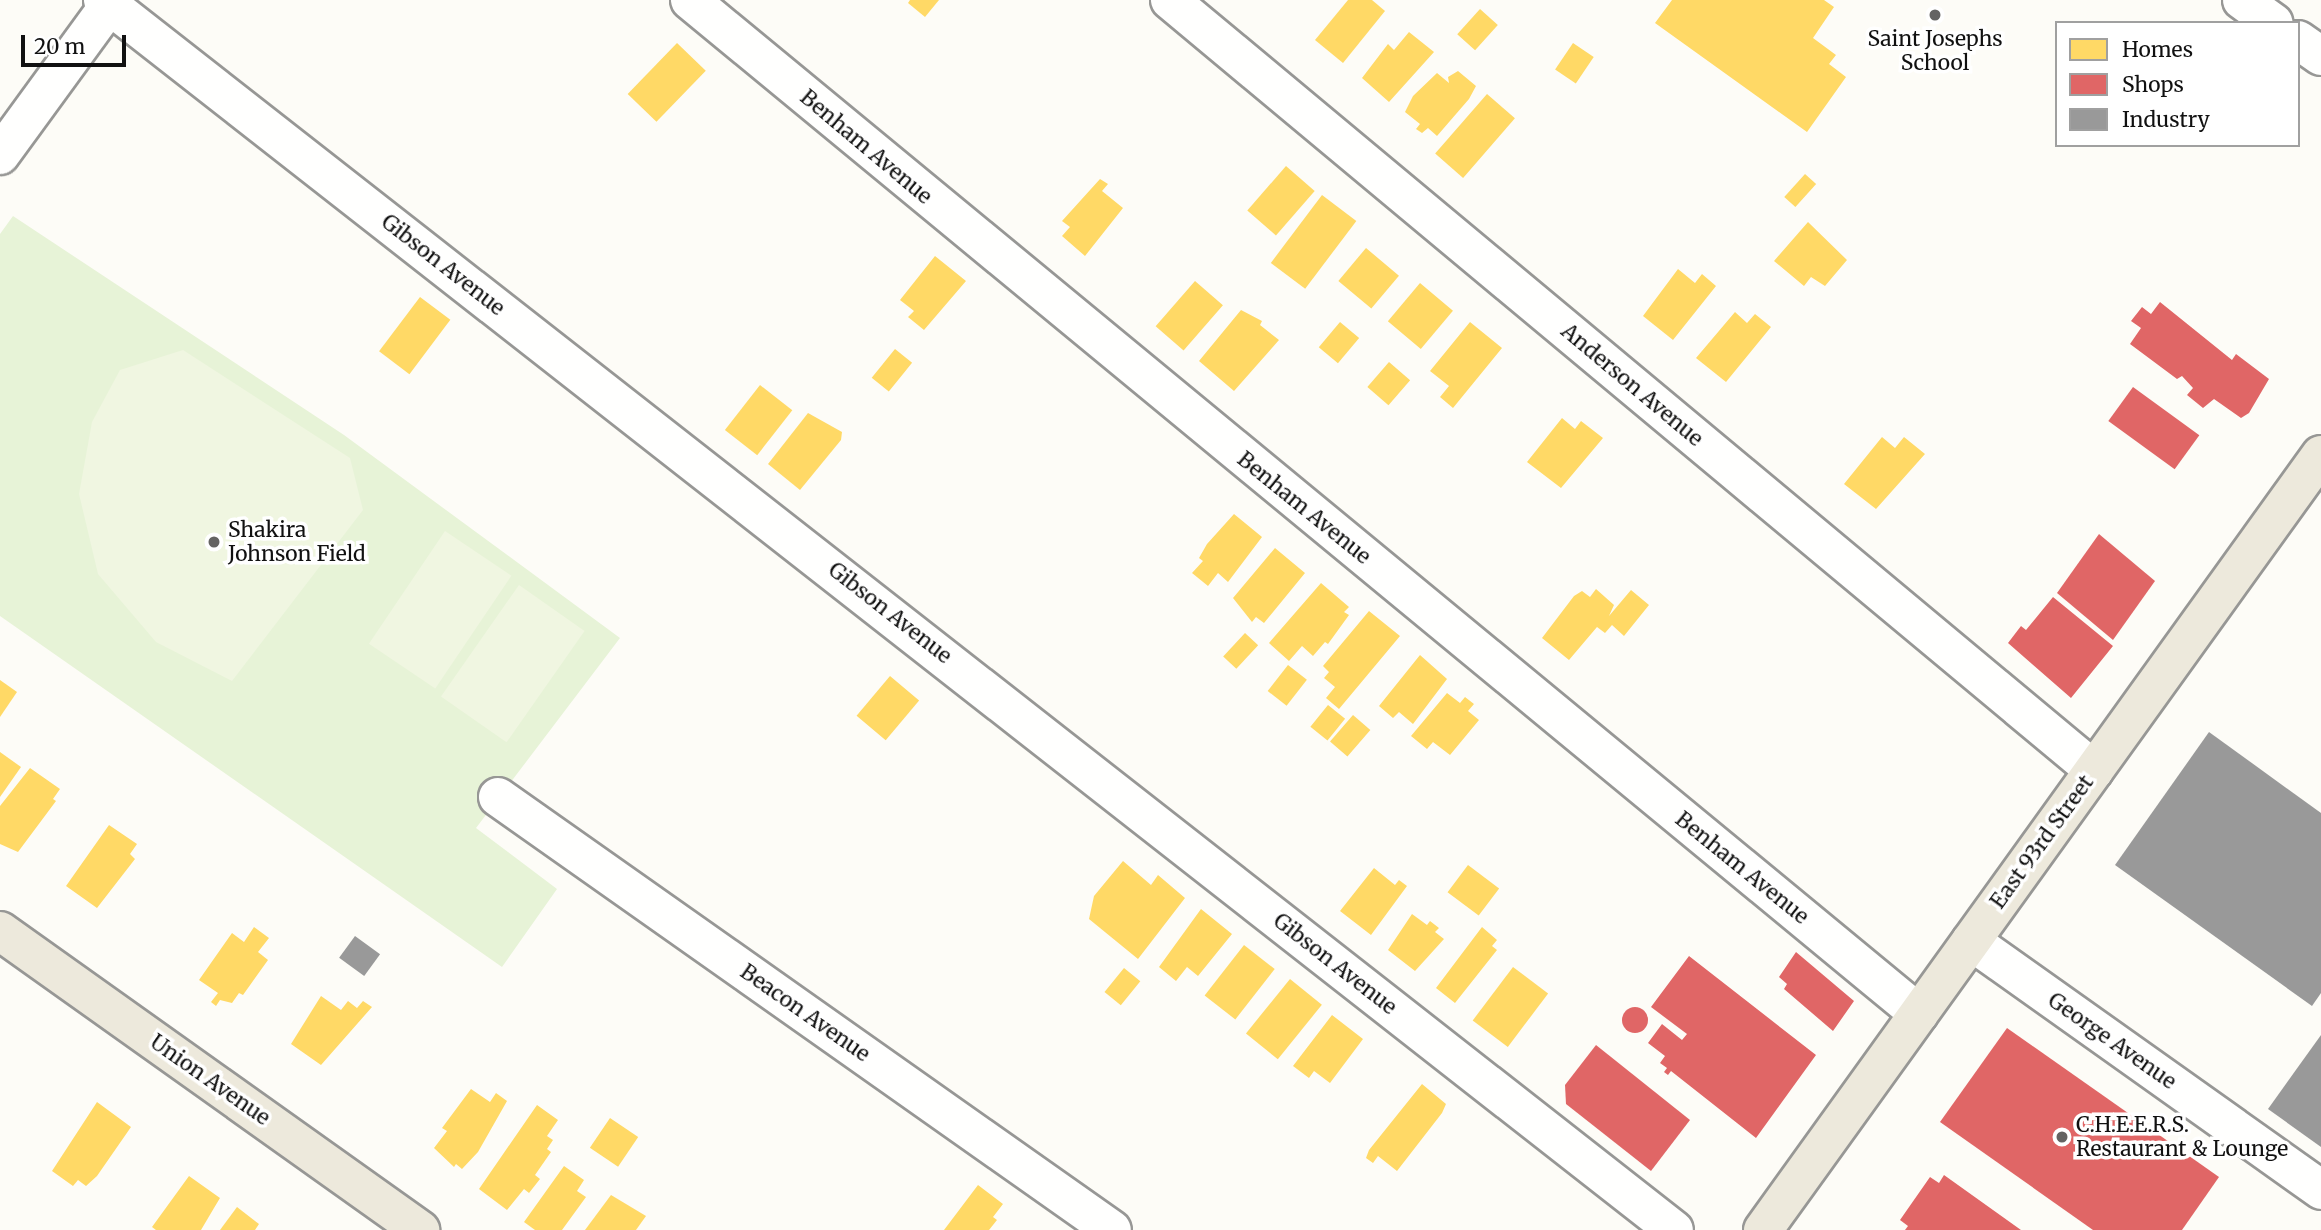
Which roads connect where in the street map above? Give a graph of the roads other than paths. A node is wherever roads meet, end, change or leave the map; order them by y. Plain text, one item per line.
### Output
1 (690, 0) edge
2 (1170, 0) edge
3 (2242, 0) edge
4 (108, 2) edge
5 (2271, 21) edge
6 (2300, 41) edge
7 (2321, 57) edge
8 (0, 155) edge
9 (2321, 455) edge
10 (2094, 770) junction
11 (498, 797) dead end
12 (0, 931) edge
13 (1971, 941) junction
14 (1919, 1014) junction
15 (2321, 1190) edge
16 (420, 1230) edge
17 (1112, 1230) edge
18 (1674, 1230) edge
19 (1763, 1230) edge

1 - 14 street, Benham Avenue
2 - 10 street, Anderson Avenue
3 - 5 street
4 - 8 street
4 - 18 street, Gibson Avenue
6 - 7 street
9 - 10 main road, East 93rd Street
10 - 13 main road, East 93rd Street
11 - 17 street, Beacon Avenue
12 - 16 main road, Union Avenue
13 - 14 main road, East 93rd Street
13 - 15 street, George Avenue
14 - 19 main road, East 93rd Street

